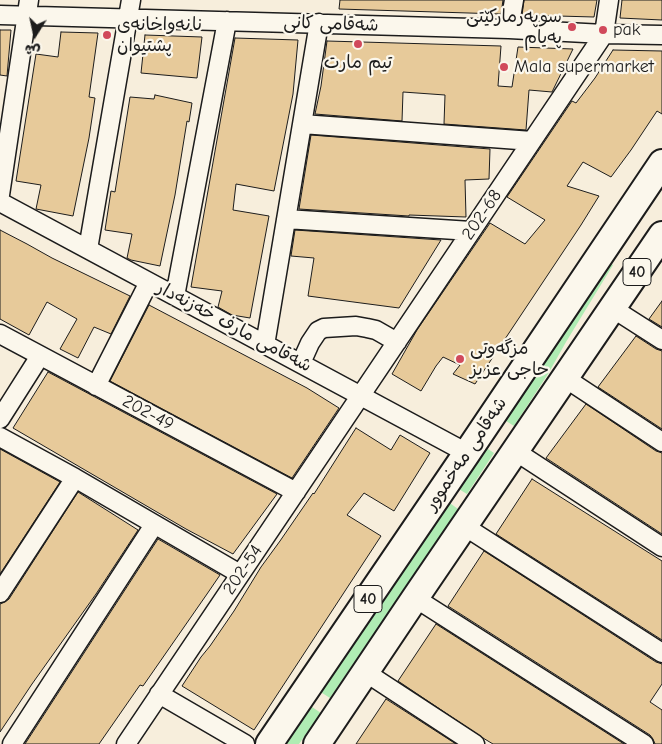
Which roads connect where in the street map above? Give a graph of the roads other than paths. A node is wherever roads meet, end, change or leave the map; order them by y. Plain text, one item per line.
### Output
1 (131, 0) edge
2 (514, 0) edge
3 (609, 0) edge
4 (28, 8) edge
5 (0, 15) edge
6 (128, 18) junction
7 (227, 21) junction
8 (320, 24) junction
9 (509, 29) junction
10 (604, 34) junction
11 (662, 35) edge
12 (6, 115) edge
13 (302, 124) junction
14 (532, 141) junction
15 (662, 163) edge
16 (0, 194) edge
17 (0, 202) edge
18 (636, 202) junction
19 (286, 219) junction
20 (662, 230) edge
21 (471, 231) junction
22 (662, 235) edge
23 (88, 249) junction
24 (600, 256) junction
25 (631, 281) junction
26 (149, 282) junction
27 (176, 296) junction
28 (612, 308) junction
29 (0, 334) edge
30 (662, 340) edge
31 (397, 342) junction
32 (265, 345) junction
33 (40, 356) junction
34 (301, 363) junction
35 (565, 378) junction
36 (96, 386) junction
37 (361, 396) junction
38 (0, 419) edge
39 (0, 436) edge
40 (662, 442) edge
41 (515, 451) junction
42 (467, 453) junction
43 (76, 478) junction
44 (296, 492) junction
45 (154, 525) junction
46 (464, 526) junction
47 (662, 547) edge
48 (240, 574) junction
49 (0, 593) edge
50 (415, 598) junction
51 (662, 653) edge
52 (365, 672) junction
53 (159, 694) junction
54 (12, 744) edge
55 (126, 744) edge
56 (245, 744) edge
57 (269, 744) edge
58 (317, 744) edge
59 (476, 744) edge
60 (644, 744) edge

1 - 6 street
2 - 9 street
3 - 10 street
4 - 5 street, شەقامی کانی
4 - 6 street, شەقامی کانی
4 - 12 street
6 - 7 street, شەقامی کانی
6 - 23 street
7 - 8 street, شەقامی کانی
7 - 27 street
8 - 9 street, شەقامی کانی
8 - 13 street
9 - 10 street, شەقامی کانی
10 - 11 street, شەقامی کانی
10 - 14 street, 202-68
12 - 16 street
13 - 14 street
13 - 19 street
14 - 21 street, 202-68
15 - 18 highway, شەقامی مەخموور / 40
17 - 23 street, شەقامی مارف خەزنەدار
18 - 20 highway
18 - 24 highway, شەقامی مەخموور / 40
19 - 21 street
19 - 32 street
21 - 31 street, 202-68
22 - 25 highway, 40
23 - 26 street, شەقامی مارف خەزنەدار
24 - 25 highway
24 - 42 highway, شەقامی مەخموور / 40
25 - 28 highway, 40
26 - 27 street, شەقامی مارف خەزنەدار
26 - 36 street
27 - 32 street, شەقامی مارف خەزنەدار
28 - 30 street
28 - 35 highway, 40
29 - 33 street, 202-49
31 - 34 street
31 - 37 street, 202-68
32 - 34 street, شەقامی مارف خەزنەدار
33 - 36 street, 202-49
33 - 38 street
34 - 37 street, شەقامی مارف خەزنەدار
35 - 40 street
35 - 41 highway, 40
36 - 44 street, 202-49
37 - 42 street, شەقامی مارف خەزنەدار
37 - 44 street, 202-54
39 - 43 street
41 - 46 highway, 40
41 - 47 street
42 - 57 highway, شەقامی مەخموور / 40
43 - 45 street
43 - 49 street
44 - 48 street, 202-54
45 - 48 street
45 - 54 street
46 - 50 highway, 40
46 - 51 street
48 - 53 street, 202-54
50 - 52 highway, 40
50 - 60 street
52 - 58 highway, 40
52 - 59 street
53 - 55 street, 202-54
53 - 56 street

